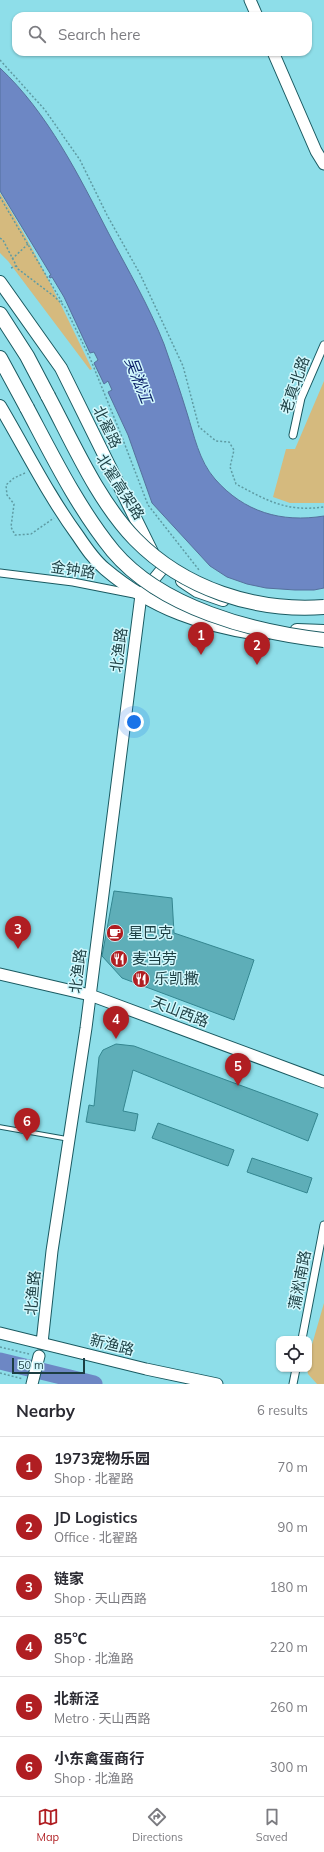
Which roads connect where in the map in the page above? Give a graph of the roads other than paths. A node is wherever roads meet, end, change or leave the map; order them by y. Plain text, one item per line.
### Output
1 (250, 0) edge
2 (255, 12) edge
3 (275, 56) edge
4 (324, 164) edge
5 (0, 282) edge
6 (0, 314) edge
7 (324, 345) edge
8 (0, 358) edge
9 (0, 406) edge
10 (293, 434) dead end
11 (163, 568) junction
12 (0, 573) edge
13 (141, 595) junction
14 (324, 607) edge
15 (324, 614) edge
16 (324, 636) edge
17 (0, 974) edge
18 (90, 995) junction
19 (324, 1082) edge
20 (0, 1127) edge
21 (68, 1139) junction
22 (324, 1226) edge
23 (0, 1333) edge
24 (303, 1336) edge
25 (42, 1343) junction
26 (39, 1356) joint
27 (295, 1372) edge
28 (32, 1382) edge
29 (217, 1384) edge
30 (293, 1384) edge

1 - 2 street
3 - 4 street
5 - 11 main road, 北翟路
6 - 14 highway, 北翟高架路, bridge
7 - 10 street, 老真北路
8 - 16 highway, bridge
9 - 13 main road
11 - 13 street
11 - 15 main road, 北翟路
12 - 13 street, 金钟路
13 - 16 main road
13 - 18 street, 北渔路
17 - 18 street, 天山西路
18 - 19 street, 天山西路
18 - 21 street, 北渔路
20 - 21 lane
21 - 25 street, 北渔路
22 - 24 street, 蒲淞南路
23 - 25 street, 新渔路
25 - 26 street, 北渔路
25 - 29 street, 新渔路
26 - 28 street, 北渔路
27 - 30 street

